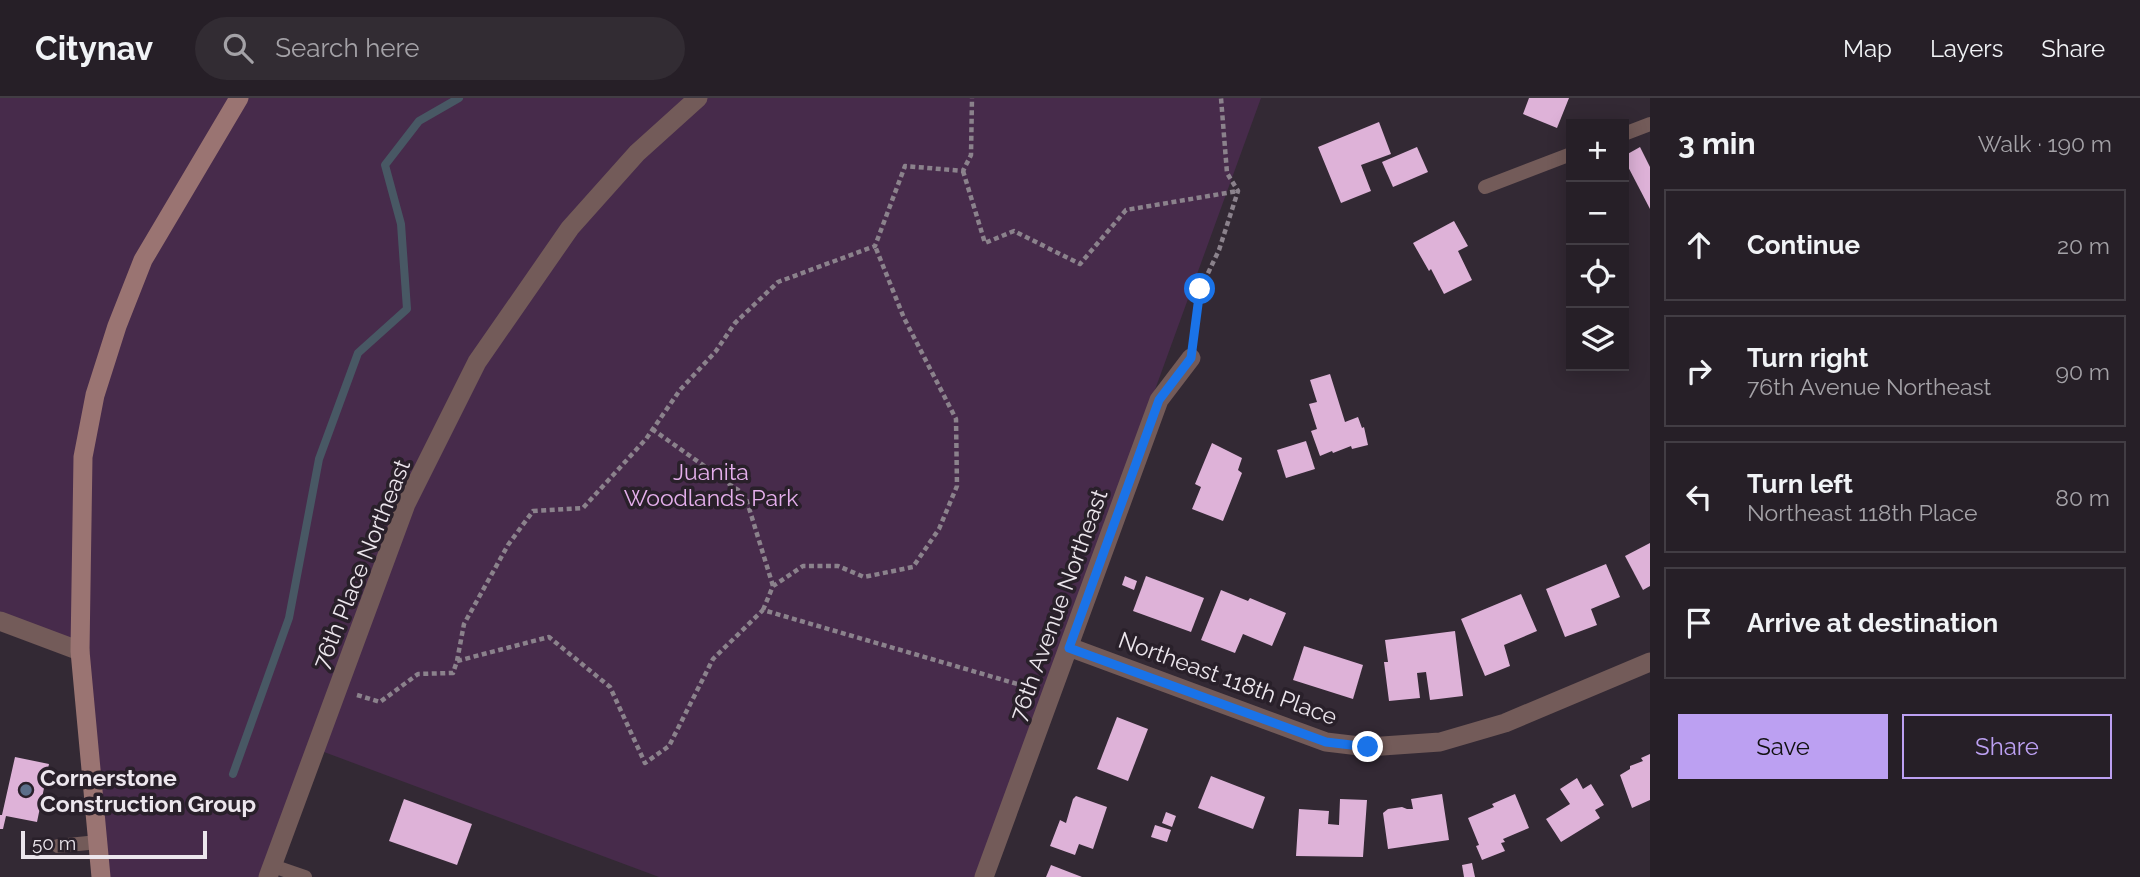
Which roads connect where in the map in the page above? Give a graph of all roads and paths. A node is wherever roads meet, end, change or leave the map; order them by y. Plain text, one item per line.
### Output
1 (239, 98) edge
2 (698, 98) edge
3 (972, 98) edge
4 (1221, 98) edge
5 (1650, 124) edge
6 (1629, 132) edge
7 (1566, 156) edge
8 (963, 170) junction
9 (1485, 187) dead end
10 (1238, 191) junction
11 (874, 246) junction
12 (1191, 358) joint
13 (652, 429) junction
14 (773, 586) junction
15 (763, 610) junction
16 (0, 621) edge
17 (1069, 648) junction
18 (80, 651) junction
19 (457, 661) junction
20 (1650, 662) edge
21 (337, 690) junction
22 (1052, 694) junction
23 (98, 842) junction
24 (58, 846) dead end
25 (270, 871) edge
26 (100, 877) edge
27 (305, 877) edge
28 (984, 877) edge

1 - 18 main road
2 - 21 street, 76th Place Northeast
3 - 8 path
4 - 10 path
5 - 6 lane
7 - 9 lane
8 - 10 path
8 - 11 path
10 - 12 path
11 - 13 path
11 - 14 path
12 - 17 street, 76th Avenue Northeast
13 - 14 path
13 - 19 path
14 - 15 path
15 - 19 path
15 - 22 path
16 - 18 street
17 - 20 street, Northeast 118th Place
17 - 22 street, 76th Avenue Northeast
18 - 23 main road
19 - 21 path
21 - 25 street, 76th Place Northeast
22 - 28 street, 76th Avenue Northeast
23 - 24 lane
23 - 26 main road
25 - 27 lane

